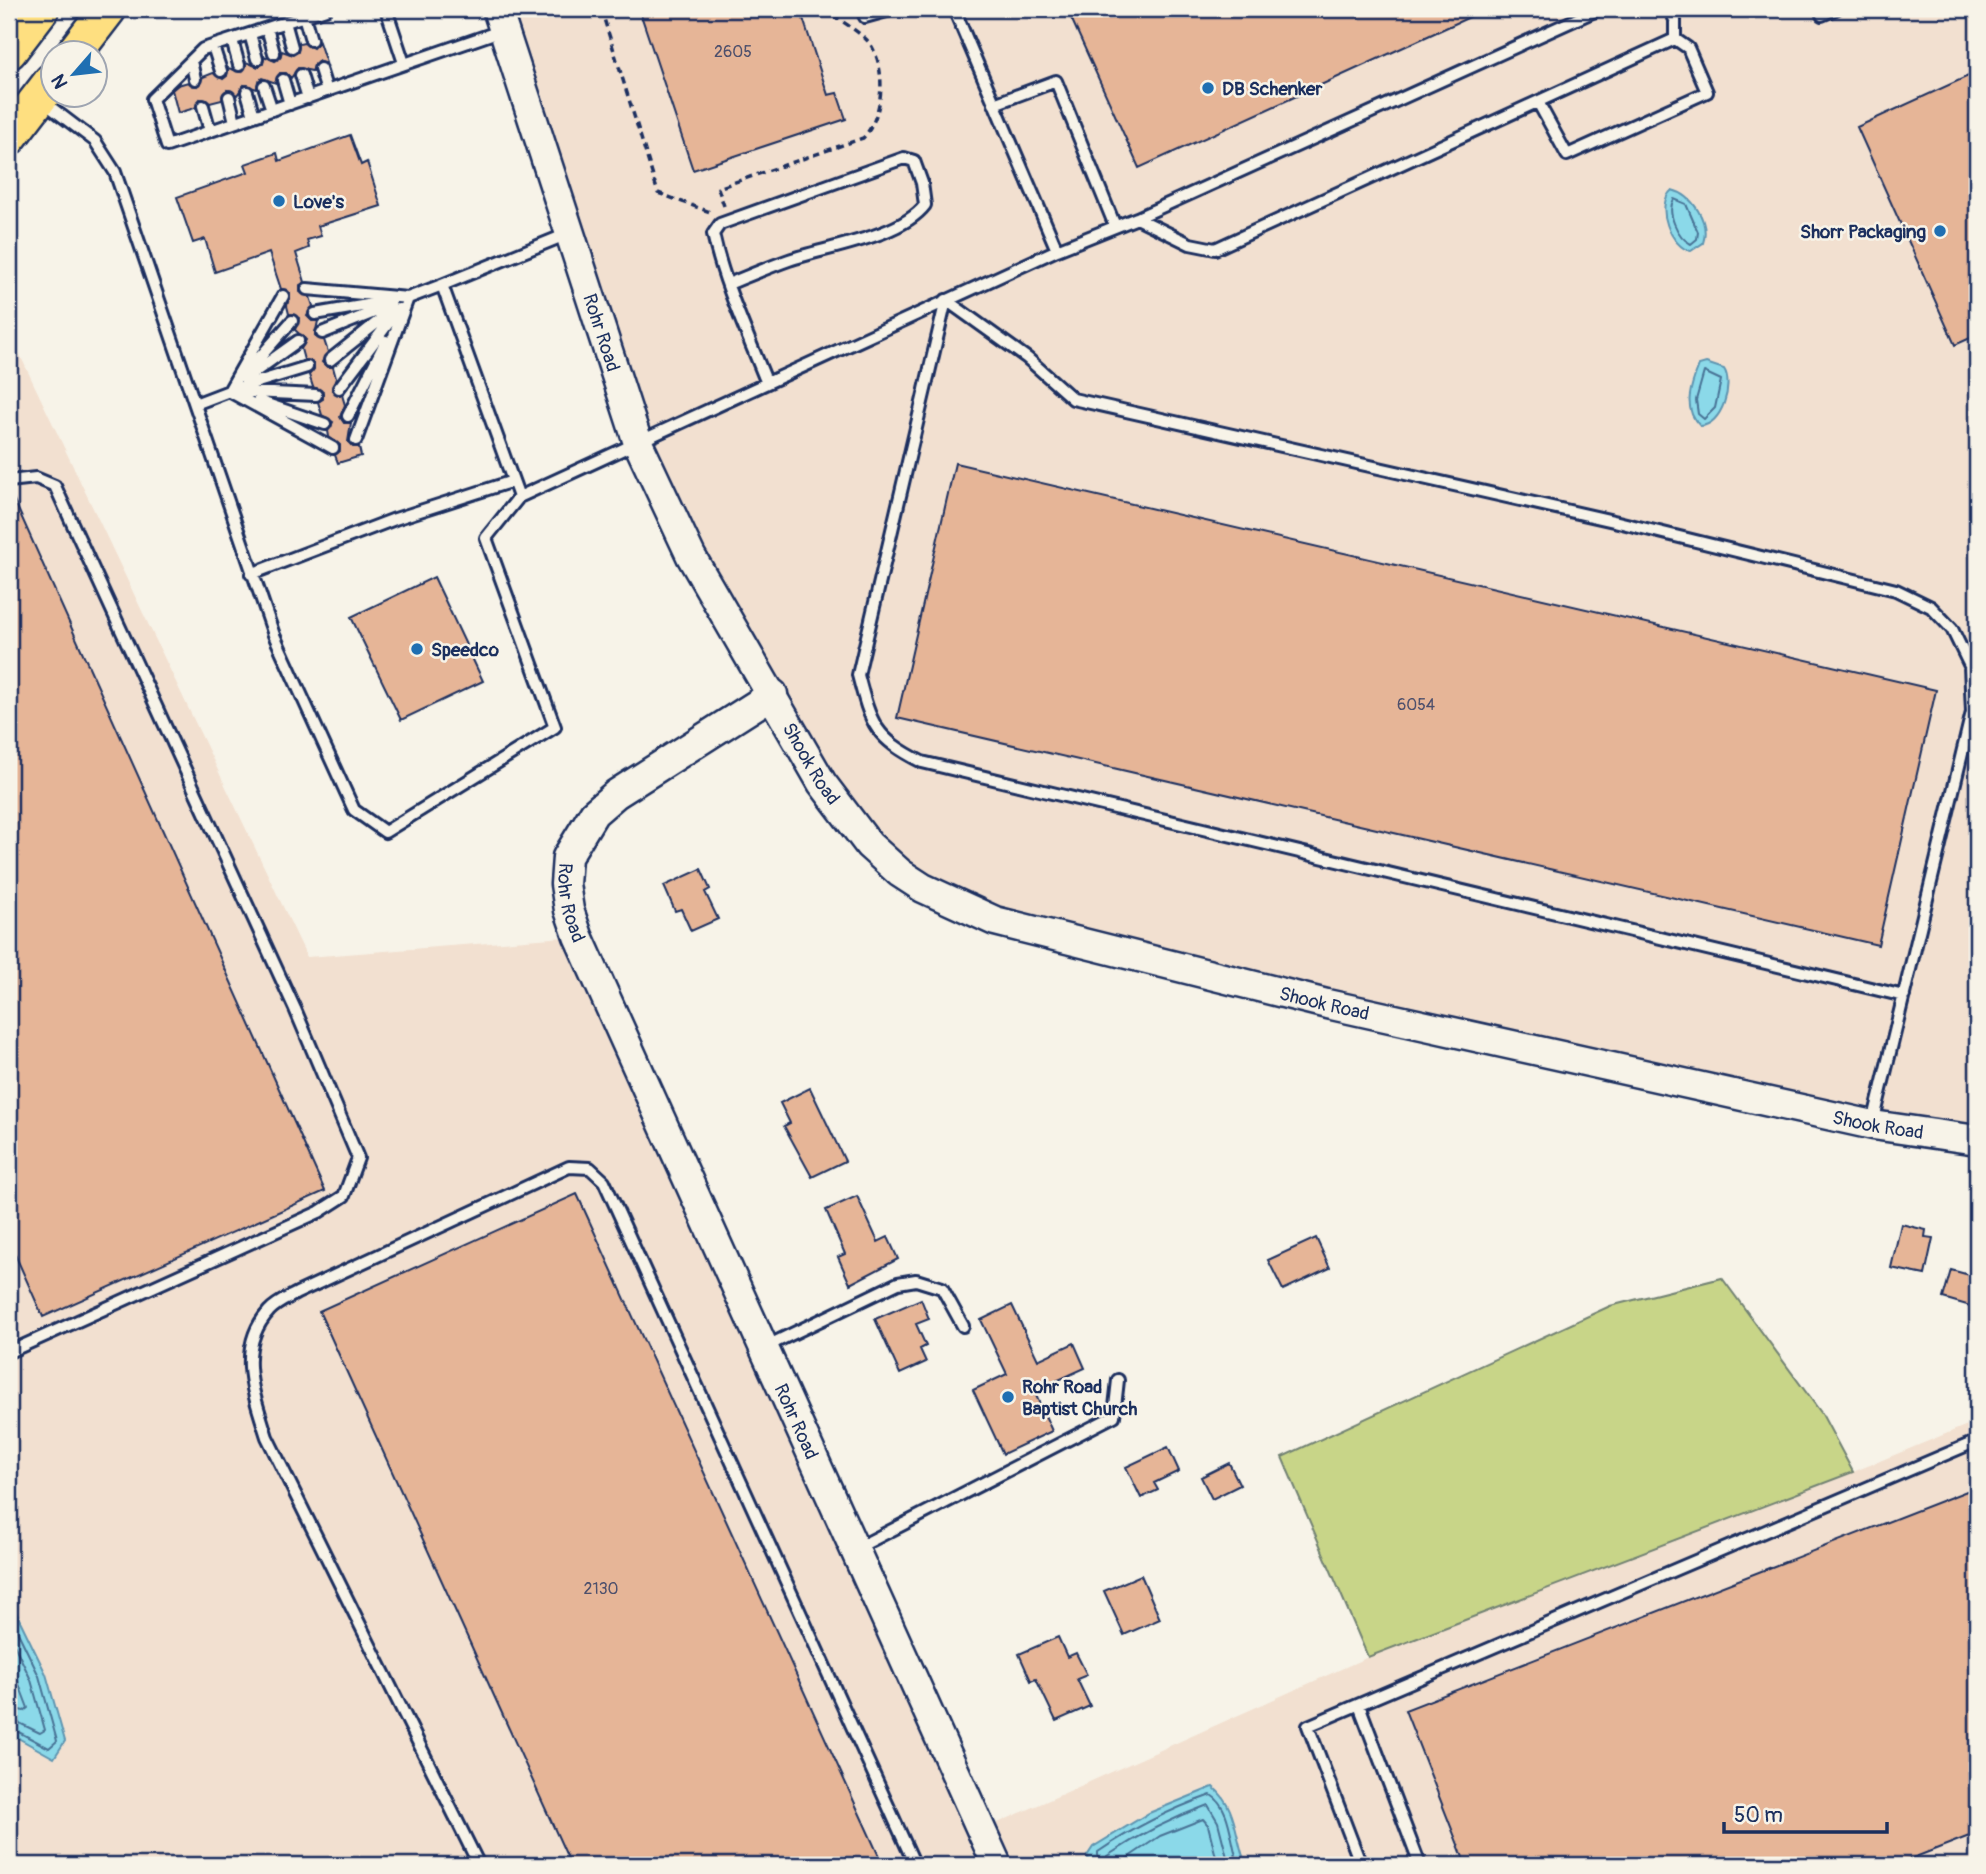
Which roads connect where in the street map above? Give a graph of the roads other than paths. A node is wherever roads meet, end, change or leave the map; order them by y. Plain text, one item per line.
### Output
1 (41, 9) edge
2 (108, 9) edge
3 (326, 9) edge
4 (386, 9) edge
5 (862, 9) edge
6 (894, 9) edge
7 (954, 9) edge
8 (1599, 9) edge
9 (1670, 9) edge
10 (1836, 9) edge
11 (1822, 15) dead end
12 (304, 16) junction
13 (500, 19) edge
14 (285, 22) junction
15 (267, 28) junction
16 (250, 34) junction
17 (86, 38) edge
18 (1675, 39) junction
19 (232, 40) junction
20 (311, 40) dead end
21 (213, 46) junction
22 (292, 47) dead end
23 (9, 51) edge
24 (274, 53) dead end
25 (257, 59) dead end
26 (191, 61) junction
27 (404, 63) junction
28 (239, 65) dead end
29 (320, 69) dead end
30 (221, 71) dead end
31 (301, 75) dead end
32 (195, 79) dead end
33 (283, 80) dead end
34 (264, 86) dead end
35 (327, 91) junction
36 (247, 92) dead end
37 (229, 97) dead end
38 (308, 98) junction
39 (38, 100) edge
40 (1538, 102) junction
41 (290, 104) junction
42 (994, 104) junction
43 (202, 106) dead end
44 (63, 108) edge
45 (272, 110) junction
46 (254, 116) junction
47 (235, 122) junction
48 (210, 131) junction
49 (9, 136) edge
50 (1137, 218) junction
51 (1115, 226) junction
52 (571, 233) junction
53 (1057, 250) junction
54 (728, 284) junction
55 (442, 285) junction
56 (307, 289) dead end
57 (284, 296) dead end
58 (408, 298) junction
59 (946, 300) junction
60 (316, 314) dead end
61 (292, 321) dead end
62 (322, 333) dead end
63 (298, 341) dead end
64 (330, 360) dead end
65 (306, 367) dead end
66 (766, 382) junction
67 (339, 388) dead end
68 (229, 391) junction
69 (316, 395) dead end
70 (195, 404) junction
71 (348, 416) dead end
72 (325, 424) dead end
73 (356, 440) dead end
74 (638, 443) junction
75 (333, 447) dead end
76 (9, 481) edge
77 (513, 481) junction
78 (519, 497) junction
79 (251, 574) junction
80 (773, 694) junction
81 (1904, 996) junction
82 (1873, 1125) junction
83 (1977, 1140) edge
84 (963, 1326) dead end
85 (763, 1348) junction
86 (9, 1352) edge
87 (1118, 1380) dead end
88 (1977, 1441) edge
89 (855, 1549) junction
90 (1359, 1705) junction
91 (479, 1865) edge
92 (915, 1865) edge
93 (997, 1865) edge
94 (1361, 1865) edge
95 (1420, 1865) edge

1 - 23 main road
2 - 17 main road
3 - 12 lane
4 - 27 lane
5 - 6 lane
7 - 42 lane
8 - 50 lane
9 - 18 lane
10 - 11 lane
12 - 14 lane
12 - 20 lane
13 - 27 lane
13 - 52 street, Rohr Road
14 - 15 lane
14 - 22 lane
15 - 16 lane
15 - 24 lane
16 - 19 lane
16 - 25 lane
18 - 40 lane
18 - 40 lane
19 - 21 lane
19 - 28 lane
21 - 26 lane
21 - 30 lane
26 - 32 lane
26 - 48 lane
27 - 35 lane
29 - 35 lane
31 - 38 lane
33 - 41 lane
34 - 45 lane
35 - 38 lane
36 - 46 lane
37 - 47 lane
38 - 41 lane
39 - 49 main road
40 - 50 lane
41 - 45 lane
42 - 51 lane
42 - 53 lane
43 - 48 lane
44 - 70 lane
45 - 46 lane
46 - 47 lane
47 - 48 lane
50 - 51 lane
51 - 53 lane
52 - 55 lane
52 - 74 street, Rohr Road
53 - 59 lane
54 - 54 lane
54 - 66 lane
55 - 58 lane
55 - 77 lane
56 - 58 lane
57 - 68 lane
58 - 60 lane
58 - 62 lane
58 - 64 lane
58 - 67 lane
58 - 71 lane
58 - 73 lane
59 - 66 lane
59 - 81 lane
59 - 81 lane
61 - 68 lane
63 - 68 lane
65 - 68 lane
66 - 74 lane
68 - 69 lane
68 - 70 lane
68 - 72 lane
68 - 75 lane
70 - 79 lane
74 - 78 lane
74 - 80 street, Rohr Road
76 - 86 lane
77 - 78 lane
77 - 79 lane
78 - 79 lane
80 - 82 street, Shook Road
80 - 85 street, Rohr Road
81 - 82 lane
82 - 83 street, Shook Road
84 - 85 lane
85 - 89 street, Rohr Road
87 - 89 lane
88 - 90 lane
89 - 93 street, Rohr Road
90 - 94 lane
90 - 95 lane
91 - 92 lane

